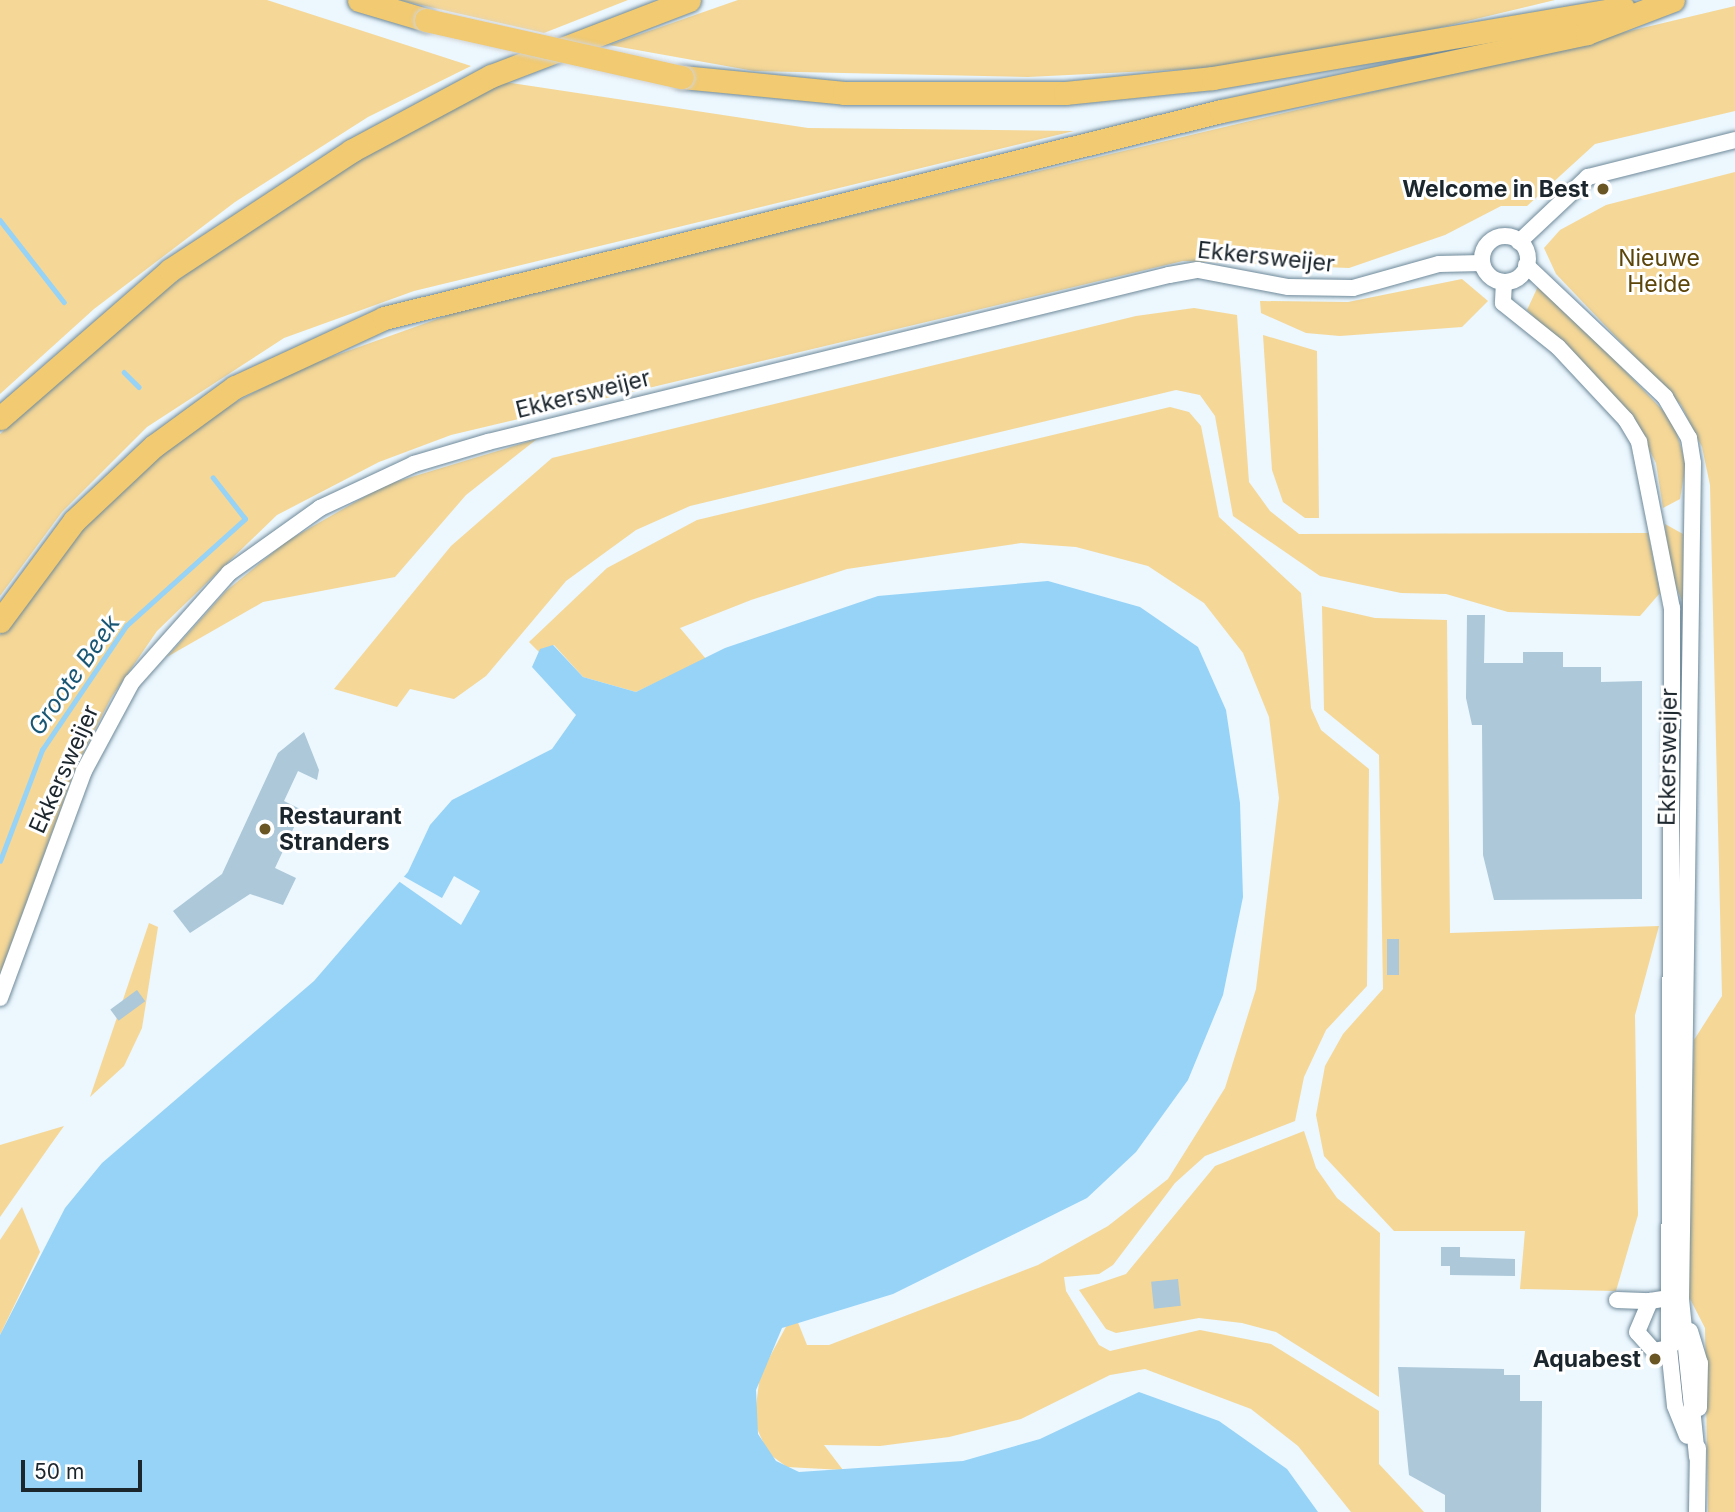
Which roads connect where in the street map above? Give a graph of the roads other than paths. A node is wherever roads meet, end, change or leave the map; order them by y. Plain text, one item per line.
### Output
1 (359, 0) edge
2 (689, 0) edge
3 (1671, 0) edge
4 (1735, 140) edge
5 (1519, 242) junction
6 (1482, 263) junction
7 (1527, 265) junction
8 (1504, 282) junction
9 (0, 418) edge
10 (0, 621) edge
11 (0, 998) edge
12 (1668, 1298) junction
13 (1617, 1300) dead end
14 (1650, 1301) junction
15 (1682, 1315) junction
16 (1684, 1332) junction
17 (1669, 1348) junction
18 (1698, 1457) junction
19 (1697, 1512) edge

1 - 3 highway, bridge
2 - 9 highway
3 - 10 highway
4 - 5 street
5 - 6 street
5 - 7 street
6 - 8 street
6 - 11 street, Ekkersweijer
7 - 8 street
7 - 15 street, Ekkersweijer
8 - 12 street, Ekkersweijer
12 - 14 street
12 - 17 street, Ekkersweijer
13 - 14 street
14 - 17 street
15 - 16 street, Ekkersweijer
15 - 18 street, Ekkersweijer
16 - 17 street
16 - 18 street, Ekkersweijer
17 - 18 street, Ekkersweijer
18 - 19 street, Ekkersweijer

